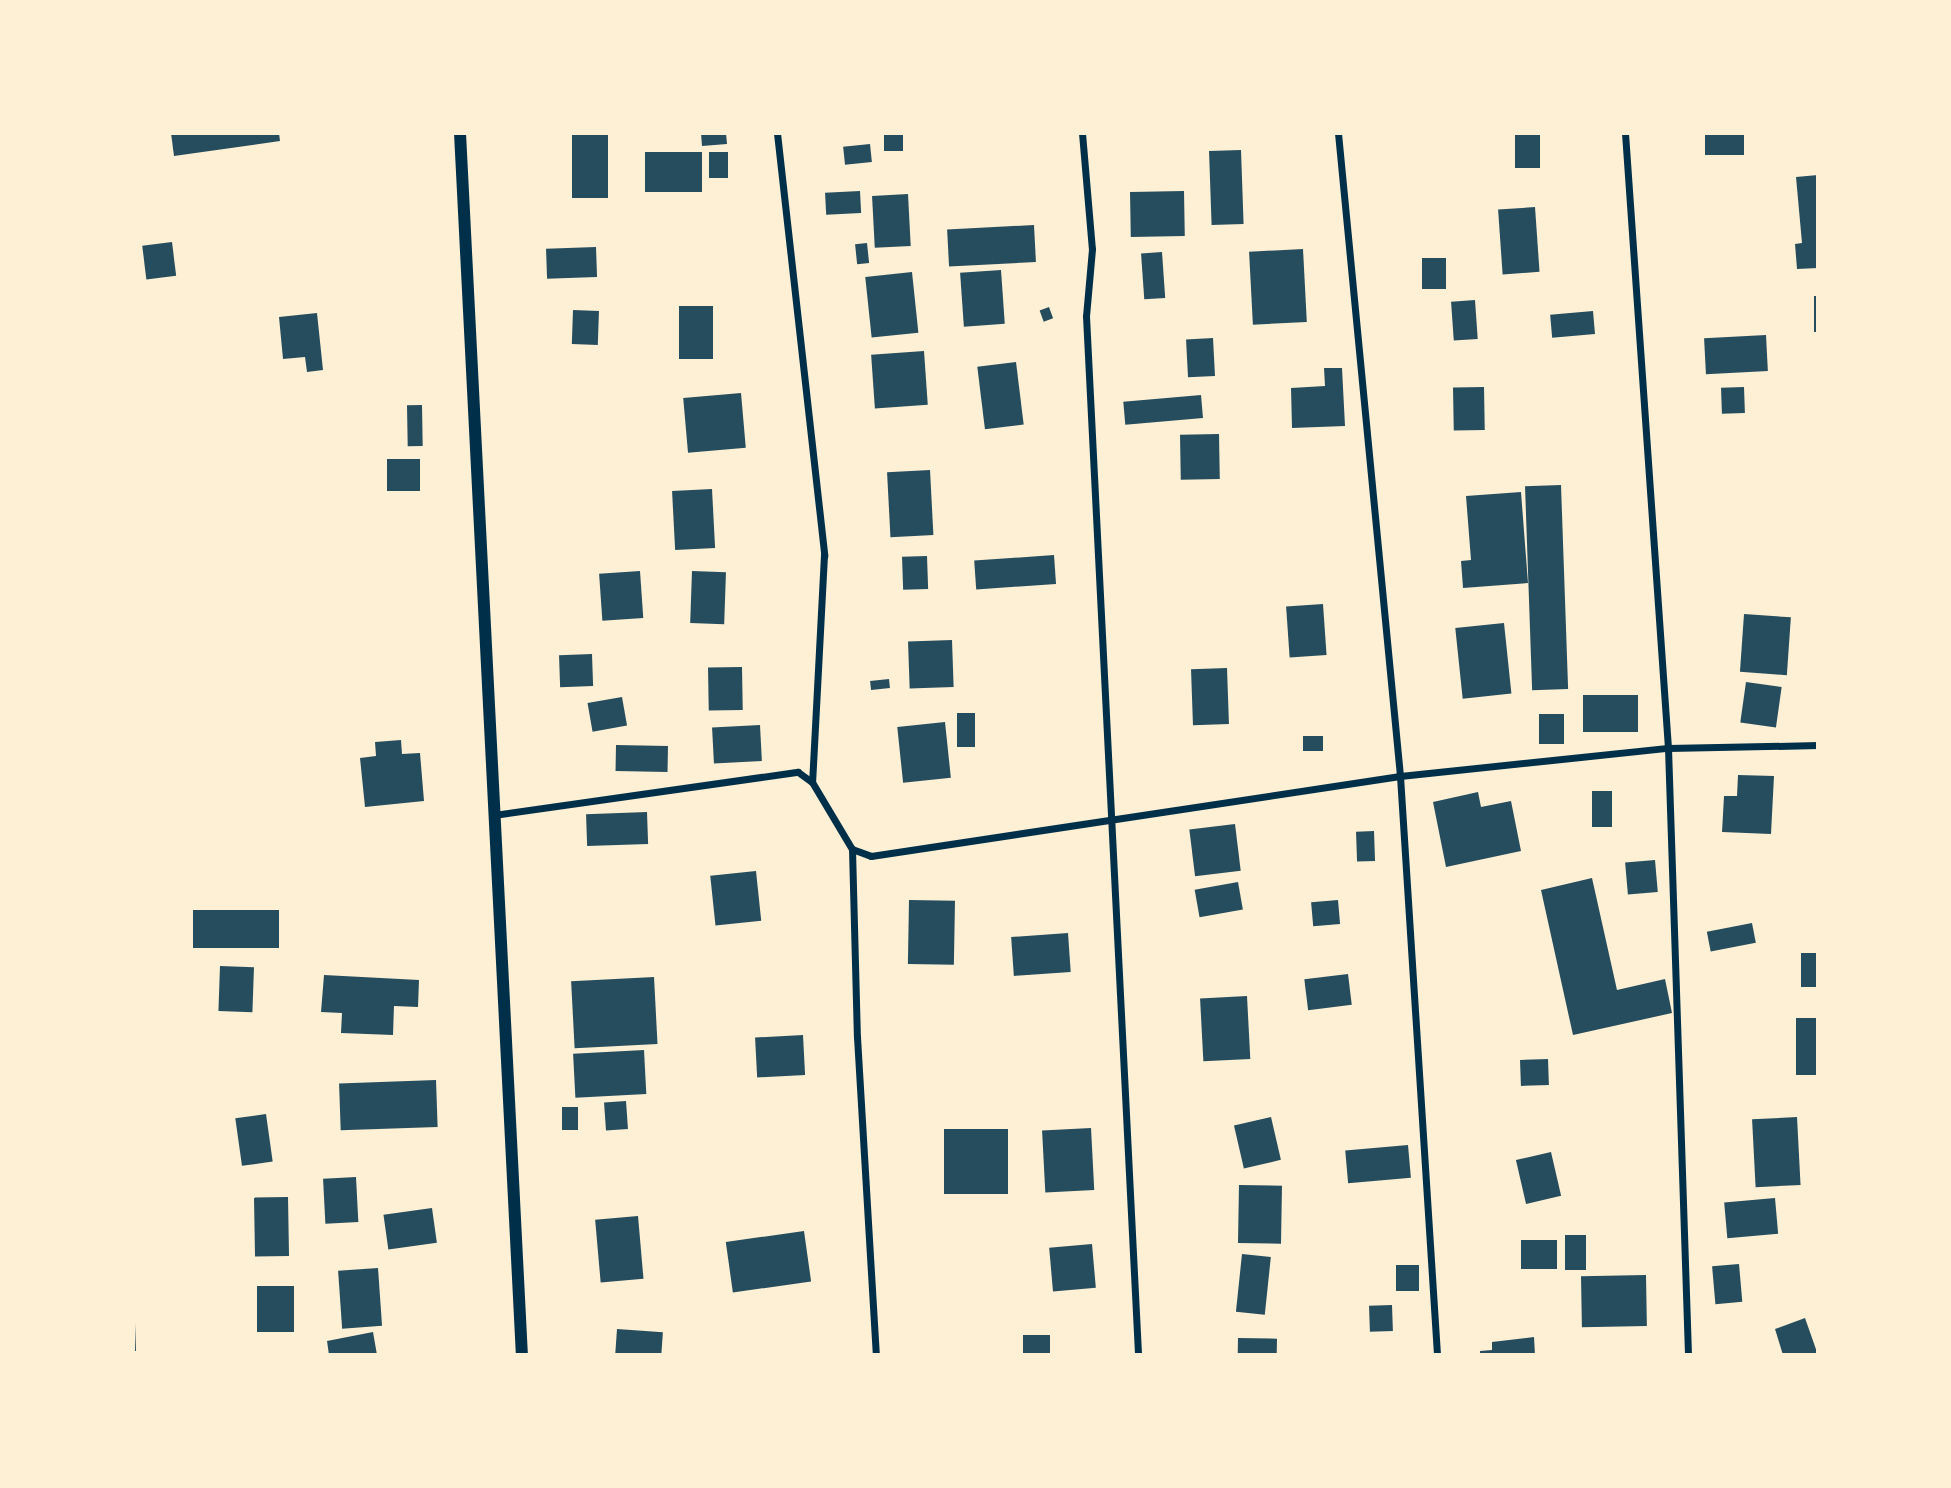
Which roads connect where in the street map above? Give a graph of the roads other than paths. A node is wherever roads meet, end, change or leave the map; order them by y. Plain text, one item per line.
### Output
1 (460, 133) edge
2 (777, 133) edge
3 (1082, 133) edge
4 (1338, 133) edge
5 (1625, 133) edge
6 (1818, 745) edge
7 (1668, 748) junction
8 (1400, 776) junction
9 (812, 782) junction
10 (494, 815) junction
11 (1113, 820) junction
12 (852, 849) junction
13 (522, 1355) edge
14 (876, 1355) edge
15 (1138, 1355) edge
16 (1437, 1355) edge
17 (1688, 1355) edge

1 - 10 street
2 - 9 street
3 - 11 street
4 - 8 street
5 - 7 street
6 - 7 street
7 - 8 street
7 - 17 street
8 - 11 street
8 - 16 street
9 - 10 street
9 - 12 street
10 - 13 street
11 - 12 street
11 - 15 street
12 - 14 street

